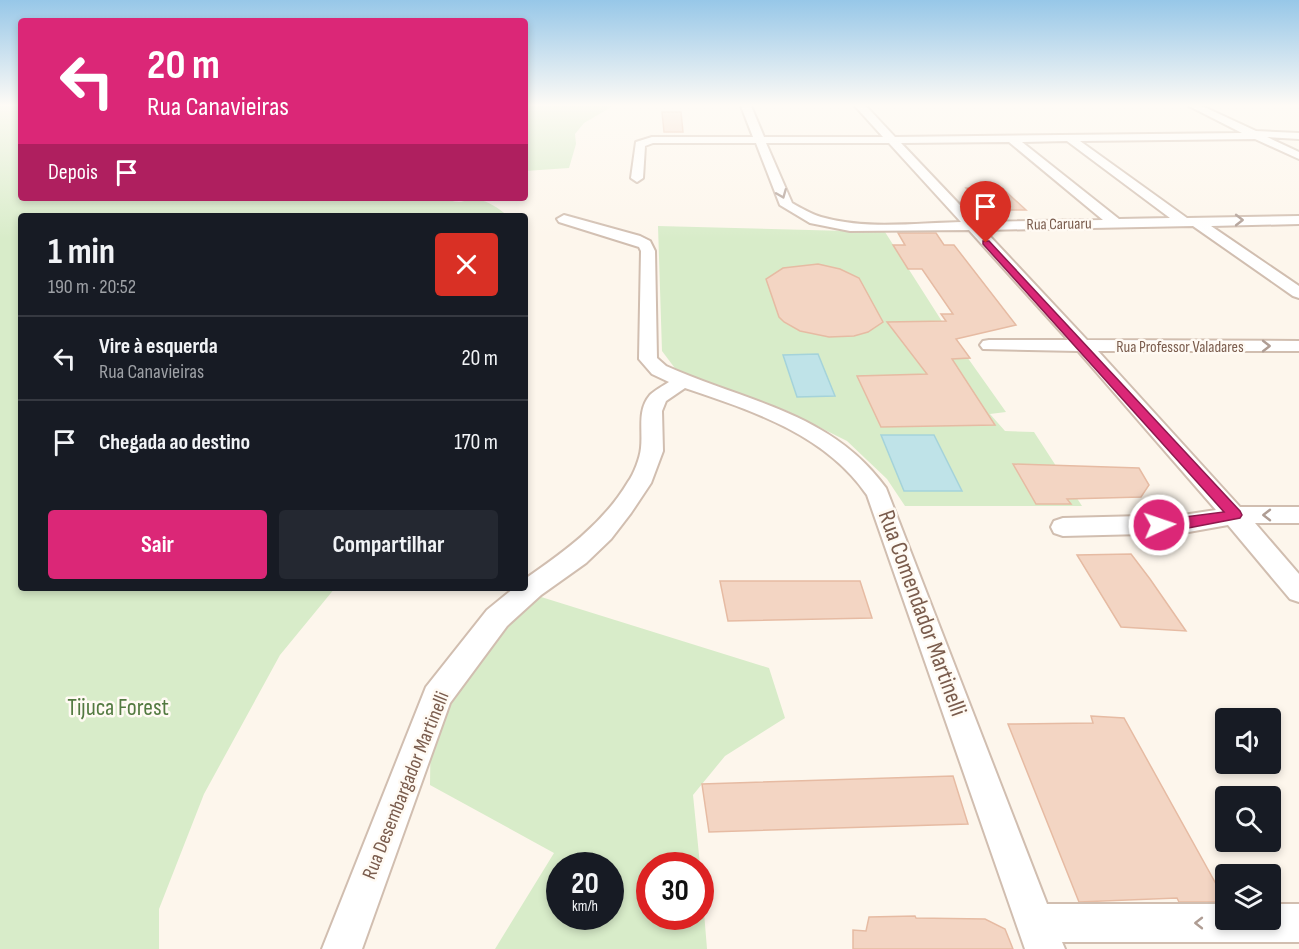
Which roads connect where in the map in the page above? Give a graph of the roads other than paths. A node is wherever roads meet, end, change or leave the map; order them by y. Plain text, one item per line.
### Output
1 (639, 150) edge
2 (764, 150) edge
3 (901, 150) edge
4 (1026, 150) edge
5 (1087, 150) edge
6 (637, 178) dead end
7 (564, 219) dead end
8 (1299, 220) edge
9 (1188, 221) junction
10 (1114, 222) junction
11 (970, 225) junction
12 (1299, 293) edge
13 (989, 345) dead end
14 (1082, 346) junction
15 (1299, 346) edge
16 (683, 381) junction
17 (1299, 514) edge
18 (1235, 515) junction
19 (1063, 526) dead end
20 (1299, 592) edge
21 (1299, 923) edge
22 (1040, 936) edge
23 (342, 949) edge

1 - 6 street
2 -> 11 street, Rua Caruaru
3 - 11 street
4 - 10 street
5 - 9 street
7 - 16 street
9 -> 8 street, Rua Caruaru
9 - 10 street, Rua Caruaru
9 - 12 street
10 - 11 street, Rua Caruaru
11 - 14 street
13 - 14 street, Rua Professor Valadares
14 -> 15 street, Rua Professor Valadares
14 - 18 street
16 - 22 street, Rua Comendador Martinelli
16 - 23 street, Rua Desembargador Martinelli
17 -> 18 street
18 - 19 street
18 - 20 street
21 -> 22 street

